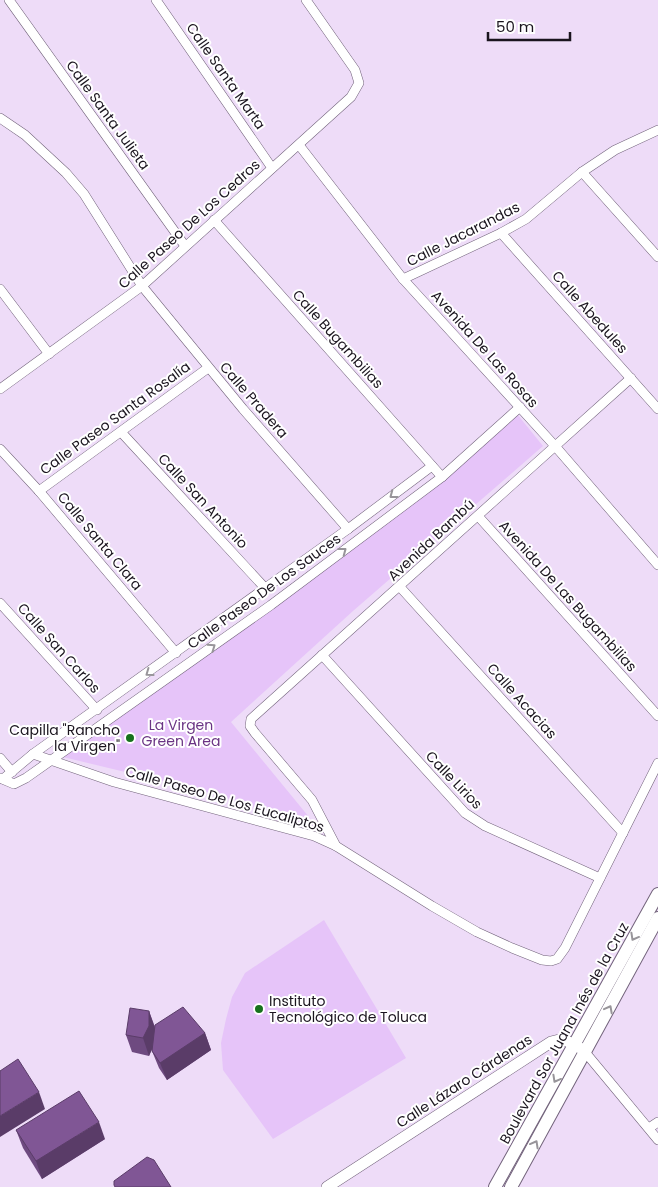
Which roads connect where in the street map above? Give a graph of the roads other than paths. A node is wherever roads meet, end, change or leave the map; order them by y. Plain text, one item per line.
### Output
1 (9, 0) edge
2 (156, 0) edge
3 (306, 0) edge
4 (0, 118) edge
5 (658, 130) edge
6 (299, 145) junction
7 (272, 168) junction
8 (582, 172) junction
9 (214, 220) junction
10 (501, 233) junction
11 (184, 246) junction
12 (658, 257) edge
13 (403, 279) junction
14 (142, 286) junction
15 (0, 289) edge
16 (49, 354) junction
17 (208, 368) junction
18 (631, 378) junction
19 (0, 389) edge
20 (520, 407) junction
21 (658, 409) edge
22 (121, 432) junction
23 (555, 446) junction
24 (0, 449) edge
25 (432, 466) junction
26 (442, 477) junction
27 (39, 491) junction
28 (478, 516) junction
29 (348, 528) junction
30 (658, 565) edge
31 (400, 587) junction
32 (265, 588) junction
33 (0, 603) edge
34 (176, 653) junction
35 (322, 655) junction
36 (97, 710) junction
37 (658, 716) edge
38 (34, 754) junction
39 (0, 758) edge
40 (52, 761) junction
41 (658, 763) edge
42 (12, 772) junction
43 (2, 778) edge
44 (623, 833) junction
45 (336, 846) junction
46 (600, 878) junction
47 (658, 894) edge
48 (658, 918) edge
49 (580, 1048) junction
50 (658, 1122) edge
51 (650, 1128) junction
52 (658, 1140) edge
53 (327, 1187) edge
54 (495, 1187) edge
55 (511, 1187) edge

1 - 11 street, Calle Santa Julieta
2 - 7 street, Calle Santa Marta
3 - 6 street, Calle Paseo De Los Cedros
4 - 14 street, Calle Pradera
5 - 8 street, Calle Jacarandas
6 - 7 street, Calle Paseo De Los Cedros
6 - 13 street, Avenida De Las Rosas
7 - 9 street, Calle Paseo De Los Cedros
8 - 10 street, Calle Jacarandas
8 - 12 street
9 - 11 street, Calle Paseo De Los Cedros
9 - 25 street, Calle Bugambilias
10 - 13 street, Calle Jacarandas
10 - 18 street, Calle Abedules
11 - 14 street, Calle Paseo De Los Cedros
13 - 20 street, Avenida De Las Rosas
14 - 16 street, Calle Paseo De Los Cedros
14 - 17 street, Calle Pradera
15 - 16 street
16 - 19 street, Calle Paseo De Los Cedros
17 - 22 street, Calle Paseo Santa Rosalía
17 - 29 street, Calle Pradera
18 - 21 street, Calle Abedules
18 - 23 street, Avenida Bambú
20 - 23 street, Avenida De Las Rosas
20 - 26 street, Calle Paseo De Los Sauces
22 - 27 street, Calle Paseo Santa Rosalía
22 - 32 street, Calle San Antonio
23 - 28 street, Avenida Bambú
23 - 30 street, Avenida De Las Rosas
24 - 27 street, Calle Santa Clara
25 - 26 street, Calle Bugambilias
25 -> 29 street, Calle Paseo De Los Sauces
40 -> 26 street, Calle Paseo De Los Sauces
27 - 34 street, Calle Santa Clara
28 - 31 street, Avenida Bambú
28 - 37 street, Avenida De Las Bugambilias
29 - 32 street, Calle Paseo De Los Sauces
31 - 35 street, Avenida Bambú
31 - 44 street, Calle Acacias
32 - 34 street, Calle Paseo De Los Sauces
33 - 36 street, Calle San Carlos
34 -> 36 street, Calle Paseo De Los Sauces
35 - 45 street, Avenida Bambú
35 - 46 street, Calle Lirios
36 - 38 street, Calle Paseo De Los Sauces
38 - 40 street, Calle Paseo De Los Eucaliptos
38 - 42 street, Calle Paseo De Los Sauces
39 - 42 street
40 - 43 street, Calle Paseo De Los Sauces
40 - 45 street, Calle Paseo De Los Eucaliptos
41 - 44 street
42 - 43 street, Calle Paseo De Los Sauces
44 - 46 street
45 - 46 street, Calle Paseo De Los Eucaliptos
47 -> 49 main road, Boulevard Sor Juana Inés de la Cruz
49 -> 48 main road, Boulevard Sor Juana Inés de la Cruz
49 - 51 street
49 - 53 street, Calle Lázaro Cárdenas
49 -> 54 main road, Boulevard Sor Juana Inés de la Cruz
55 -> 49 main road, Boulevard Sor Juana Inés de la Cruz
50 - 51 street
51 - 52 street

